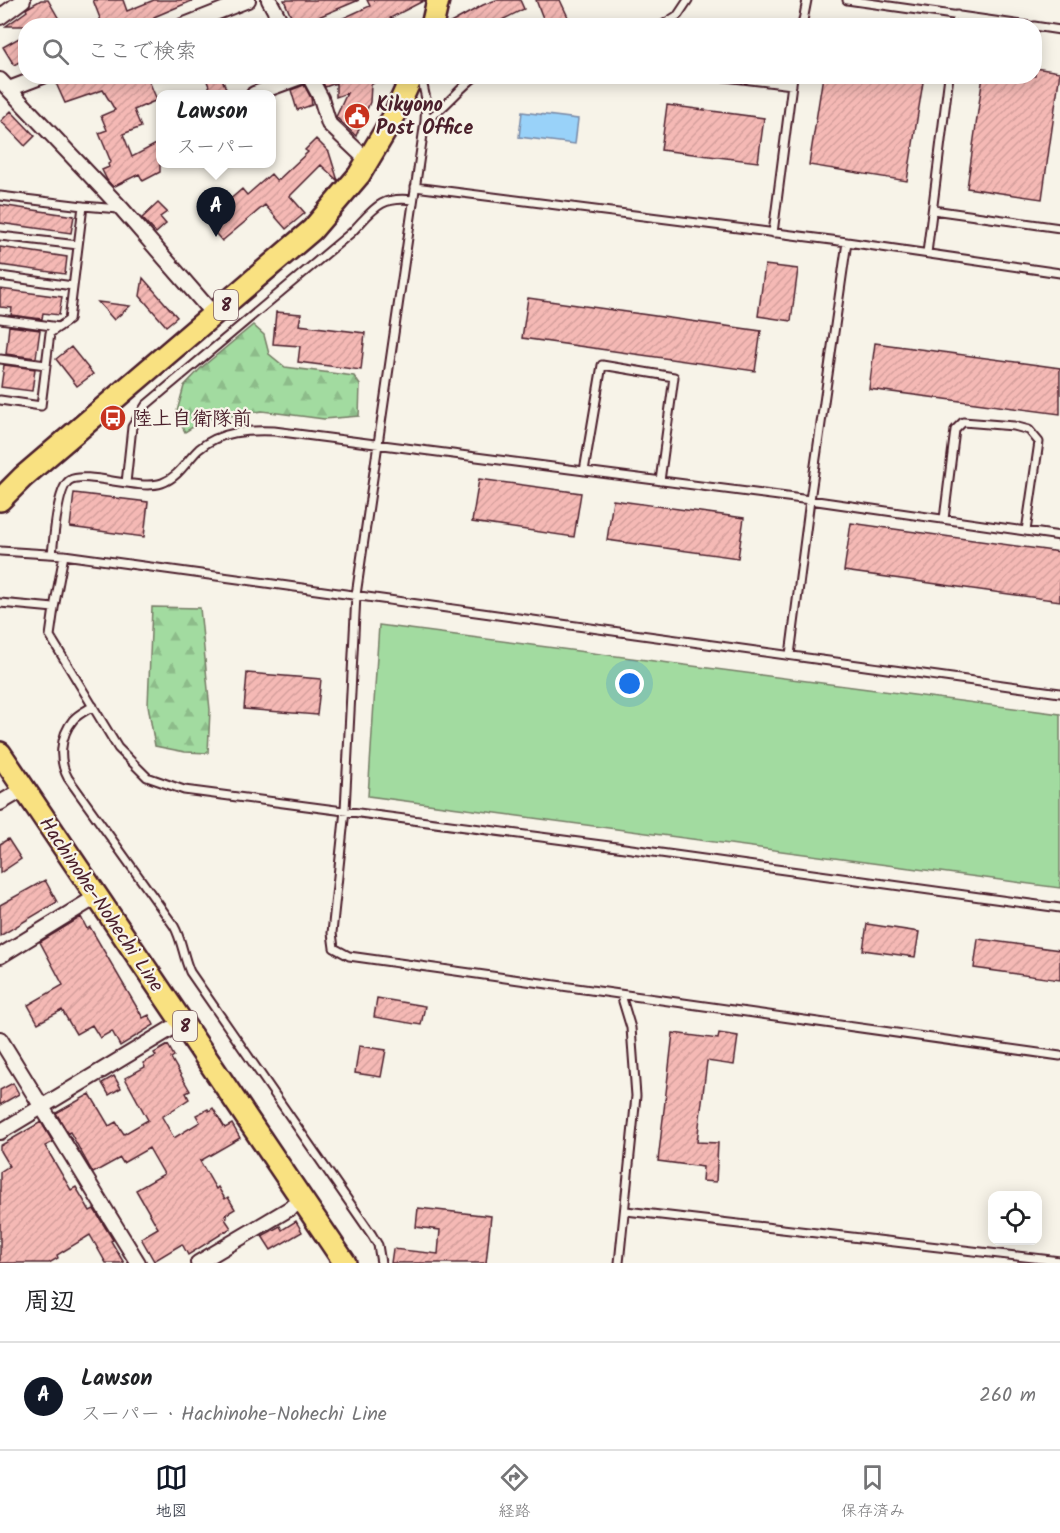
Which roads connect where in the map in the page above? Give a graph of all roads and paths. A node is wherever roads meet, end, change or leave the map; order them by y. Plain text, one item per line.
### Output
1 (23, 0) edge
2 (248, 0) edge
3 (269, 0) edge
4 (438, 0) edge
5 (688, 0) edge
6 (807, 0) edge
7 (847, 0) edge
8 (224, 5) edge
9 (957, 15) junction
10 (0, 17) edge
11 (198, 18) edge
12 (278, 18) edge
13 (434, 18) edge
14 (673, 18) edge
15 (804, 18) edge
16 (957, 18) edge
17 (977, 18) edge
18 (1042, 27) edge
19 (1060, 30) edge
20 (22, 84) edge
21 (281, 84) edge
22 (313, 84) edge
23 (408, 84) edge
24 (423, 84) edge
25 (465, 84) edge
26 (792, 84) edge
27 (948, 84) edge
28 (6, 90) edge
29 (265, 90) edge
30 (425, 121) junction
31 (368, 161) junction
32 (415, 187) junction
33 (0, 196) edge
34 (413, 200) junction
35 (83, 206) junction
36 (122, 209) junction
37 (933, 210) junction
38 (1060, 228) edge
39 (773, 233) junction
40 (0, 236) edge
41 (847, 242) junction
42 (78, 245) junction
43 (927, 253) junction
44 (1060, 273) edge
45 (0, 276) edge
46 (73, 286) junction
47 (214, 315) junction
48 (0, 319) edge
49 (59, 327) junction
50 (0, 359) edge
51 (46, 365) junction
52 (0, 400) edge
53 (378, 445) junction
54 (584, 471) junction
55 (660, 481) junction
56 (126, 483) junction
57 (0, 500) edge
58 (810, 500) junction
59 (944, 519) junction
60 (1026, 531) junction
61 (1060, 536) edge
62 (0, 551) edge
63 (52, 554) junction
64 (64, 555) junction
65 (356, 595) junction
66 (0, 603) edge
67 (54, 608) junction
68 (790, 655) junction
69 (1060, 693) edge
70 (93, 706) junction
71 (0, 753) edge
72 (24, 789) junction
73 (0, 803) edge
74 (345, 810) junction
75 (96, 897) junction
76 (1060, 908) edge
77 (0, 956) edge
78 (621, 995) junction
79 (182, 1022) junction
80 (0, 1039) edge
81 (1060, 1056) edge
82 (41, 1107) junction
83 (0, 1132) edge
84 (304, 1200) junction
85 (626, 1210) junction
86 (1060, 1261) edge
87 (138, 1263) edge
88 (198, 1263) edge
89 (345, 1263) edge
90 (381, 1263) edge
91 (619, 1263) edge

1 - 10 street
2 - 8 street
3 - 12 street
4 - 13 main road
5 - 14 lane
6 - 15 lane
7 - 9 lane
8 - 11 street
9 - 16 lane
9 - 17 lane
18 - 19 lane
20 - 28 street
21 - 29 street
22 - 31 street
23 - 31 main road, 8
24 - 30 lane
25 - 30 lane
26 - 39 lane
27 - 37 lane
28 - 36 street
30 - 32 lane
31 - 47 main road, 8
32 - 34 lane
32 - 39 lane
33 - 35 lane
34 - 53 lane
34 - 56 lane
35 - 36 lane
35 - 42 lane
36 - 47 street
37 - 38 lane
37 - 43 lane
39 - 41 lane
40 - 42 lane
41 - 43 lane
41 - 58 lane
42 - 46 lane
43 - 44 lane
45 - 46 lane
46 - 49 lane
47 - 57 main road, 8
48 - 49 lane
49 - 51 lane
50 - 51 lane
51 - 52 lane
53 - 54 lane
53 - 56 lane
53 - 65 lane
54 - 55 lane
54 - 55 lane
55 - 58 lane
56 - 63 lane
58 - 59 lane
58 - 68 lane
59 - 60 lane
59 - 60 lane
60 - 61 lane
62 - 63 lane
63 - 64 lane
64 - 65 lane
64 - 67 lane
65 - 68 lane
65 - 74 lane
66 - 67 lane
67 - 70 lane
68 - 69 lane
70 - 74 lane
70 - 90 lane
71 - 72 main road, Hachinohe-Nohechi Line / 8
72 - 73 street
72 - 75 main road, Hachinohe-Nohechi Line / 8
74 - 76 lane
74 - 78 lane
75 - 77 street
75 - 79 main road, Hachinohe-Nohechi Line / 8
78 - 81 lane
78 - 85 lane
79 - 82 street
79 - 84 main road, Hachinohe-Nohechi Line / 8
80 - 82 street
82 - 83 street
82 - 87 street
84 - 88 street
84 - 89 main road, Hachinohe-Nohechi Line / 8
85 - 86 lane
85 - 91 lane

